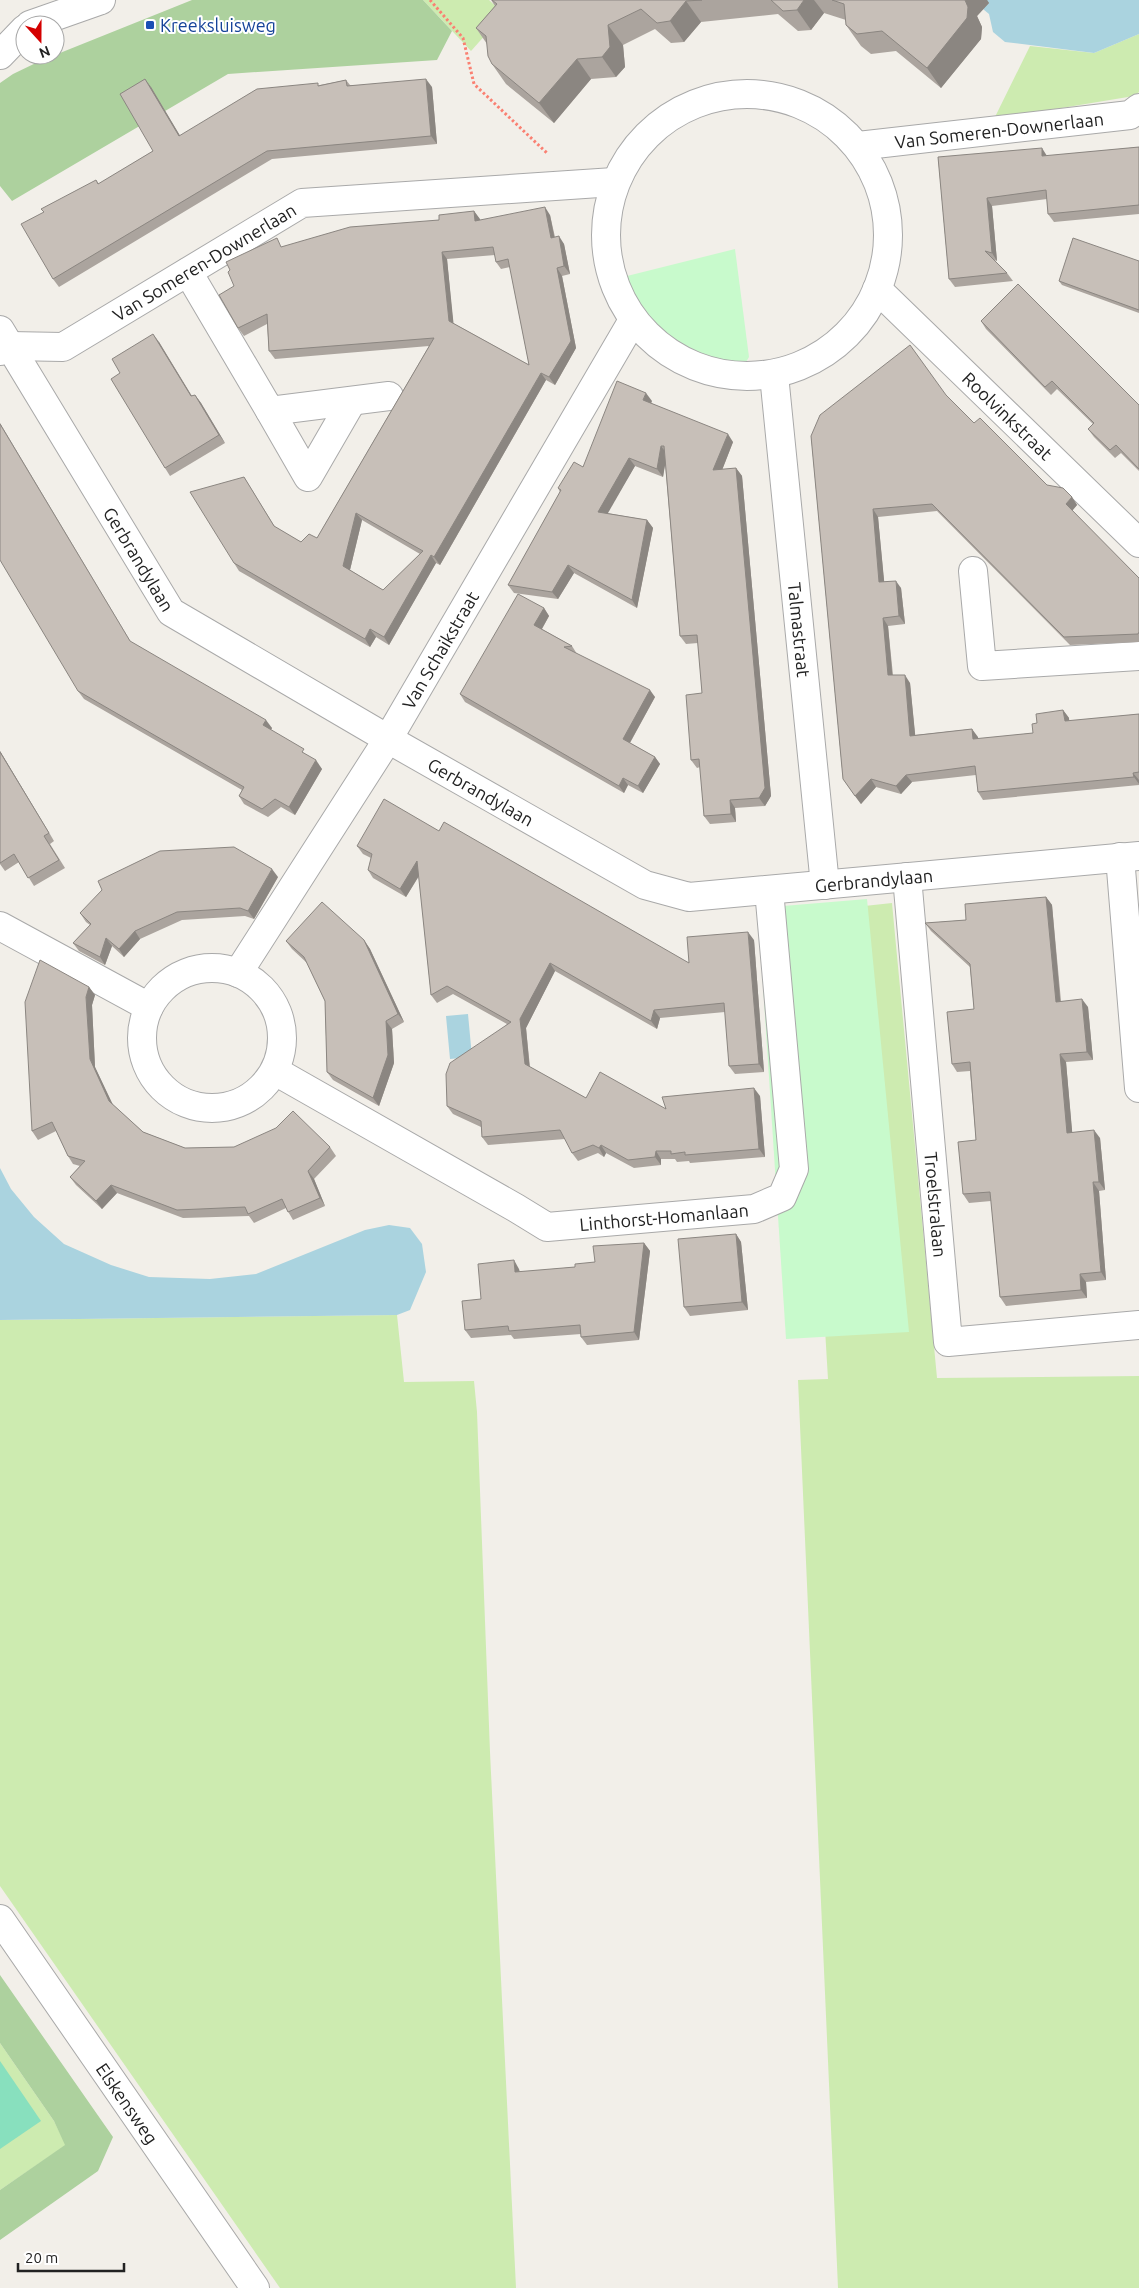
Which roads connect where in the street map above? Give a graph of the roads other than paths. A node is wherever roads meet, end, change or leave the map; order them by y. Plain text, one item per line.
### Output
1 (101, 0) edge
2 (58, 15) edge
3 (15, 30) edge
4 (0, 33) edge
5 (15, 39) edge
6 (0, 55) edge
7 (1139, 108) edge
8 (858, 146) junction
9 (614, 182) junction
10 (188, 272) junction
11 (877, 289) junction
12 (633, 320) junction
13 (3, 342) edge
14 (774, 374) junction
15 (389, 396) dead end
16 (352, 401) junction
17 (270, 411) junction
18 (1139, 543) edge
19 (973, 571) dead end
20 (1139, 656) edge
21 (388, 739) junction
22 (1129, 856) edge
23 (907, 877) junction
24 (825, 885) junction
25 (770, 890) junction
26 (0, 926) edge
27 (238, 973) junction
28 (148, 1007) junction
29 (275, 1071) junction
30 (1139, 1088) edge
31 (1139, 1325) edge
32 (0, 1919) edge
33 (255, 2288) edge

1 - 2 street
3 - 4 street
5 - 6 street
7 - 8 street, Van Someren-Downerlaan
8 - 9 street
8 - 11 street
9 - 10 street, Van Someren-Downerlaan
9 - 12 street
10 - 13 street, Van Someren-Downerlaan
10 - 17 street
11 - 14 street
11 - 18 street, Roolvinkstraat
12 - 14 street
12 - 21 street, Van Schaikstraat
13 - 21 street, Gerbrandylaan
14 - 24 street, Talmastraat
15 - 16 street
16 - 17 street
16 - 17 street
19 - 20 street
21 - 25 street, Gerbrandylaan
21 - 27 street, Van Schaikstraat
22 - 23 street, Gerbrandylaan
22 - 30 street
23 - 24 street, Gerbrandylaan
23 - 31 street, Troelstralaan
24 - 25 street, Gerbrandylaan
25 - 29 street, Linthorst-Homanlaan
26 - 28 street
27 - 28 street
27 - 29 street
28 - 29 street
32 - 33 street, Elskensweg

